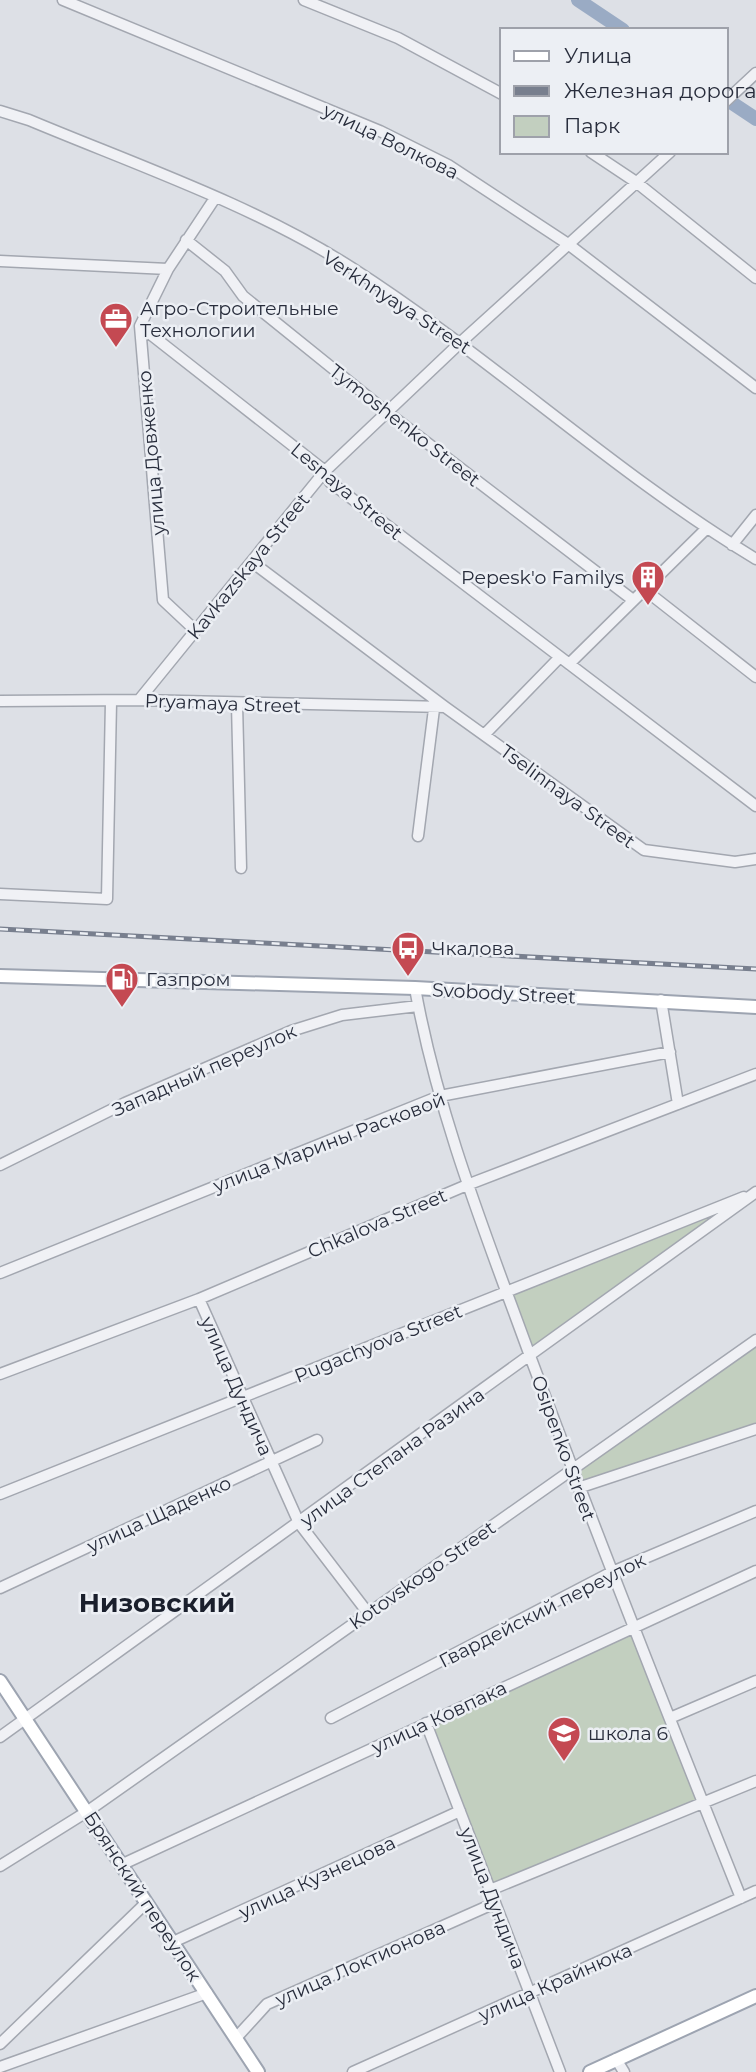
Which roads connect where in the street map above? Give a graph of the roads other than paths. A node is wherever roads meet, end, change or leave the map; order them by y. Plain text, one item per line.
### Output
1 (63, 0) edge
2 (304, 0) edge
3 (756, 73) edge
4 (500, 93) edge
5 (728, 99) edge
6 (0, 111) edge
7 (594, 154) edge
8 (668, 154) edge
9 (636, 182) junction
10 (215, 198) junction
11 (186, 240) junction
12 (568, 244) junction
13 (0, 261) edge
14 (168, 269) junction
15 (756, 278) edge
16 (140, 326) junction
17 (461, 342) junction
18 (756, 388) edge
19 (388, 413) junction
20 (325, 471) junction
21 (756, 515) edge
22 (706, 529) junction
23 (732, 545) junction
24 (756, 559) edge
25 (252, 562) junction
26 (645, 590) junction
27 (633, 600) junction
28 (195, 630) junction
29 (565, 660) junction
30 (756, 677) edge
31 (139, 700) junction
32 (0, 701) edge
33 (111, 702) junction
34 (237, 704) junction
35 (438, 705) junction
36 (484, 735) junction
37 (756, 806) edge
38 (418, 836) dead end
39 (756, 859) edge
40 (241, 868) dead end
41 (0, 894) edge
42 (0, 976) edge
43 (415, 988) junction
44 (662, 1000) junction
45 (418, 1006) junction
46 (756, 1007) edge
47 (670, 1052) junction
48 (756, 1074) edge
49 (440, 1096) junction
50 (678, 1104) junction
51 (0, 1165) edge
52 (467, 1185) junction
53 (756, 1192) edge
54 (0, 1273) edge
55 (506, 1292) junction
56 (199, 1299) junction
57 (756, 1340) edge
58 (531, 1357) junction
59 (0, 1374) edge
60 (242, 1397) junction
61 (756, 1429) edge
62 (317, 1440) dead end
63 (271, 1462) junction
64 (572, 1470) junction
65 (578, 1488) junction
66 (0, 1494) edge
67 (756, 1511) edge
68 (299, 1523) junction
69 (756, 1571) edge
70 (612, 1572) junction
71 (0, 1588) edge
72 (368, 1614) junction
73 (634, 1627) junction
74 (0, 1681) edge
75 (756, 1681) edge
76 (331, 1718) dead end
77 (670, 1718) junction
78 (27, 1720) junction
79 (426, 1724) junction
80 (0, 1737) edge
81 (756, 1781) edge
82 (703, 1802) junction
83 (88, 1811) junction
84 (460, 1811) junction
85 (123, 1864) junction
86 (0, 1866) edge
87 (490, 1890) junction
88 (749, 1894) edge
89 (147, 1902) junction
90 (495, 1903) junction
91 (756, 1905) edge
92 (173, 1942) junction
93 (206, 1993) junction
94 (529, 1993) junction
95 (756, 1996) edge
96 (236, 2038) junction
97 (0, 2044) edge
98 (616, 2059) junction
99 (0, 2067) edge
100 (256, 2071) edge
101 (353, 2072) edge
102 (560, 2072) edge
103 (590, 2072) edge
104 (624, 2072) edge

1 - 12 street, улица Волкова
2 - 4 street
3 - 5 street
6 - 10 street, Verkhnyaya Street
7 - 9 street
8 - 9 street, Kavkazskaya Street
9 - 12 street, Kavkazskaya Street
9 - 15 street
10 - 11 street
10 - 17 street, Verkhnyaya Street
11 - 14 street
11 - 19 street, Tymoshenko Street
12 - 17 street, Kavkazskaya Street
12 - 18 street, улица Волкова
13 - 14 street
14 - 16 street
16 - 20 street, Lesnaya Street
16 - 28 street, улица Довженко
17 - 19 street, Kavkazskaya Street
17 - 22 street, Verkhnyaya Street
19 - 20 street, Kavkazskaya Street
19 - 27 street, Tymoshenko Street
20 - 25 street, Kavkazskaya Street
20 - 29 street, Lesnaya Street
21 - 23 street
22 - 23 street, Verkhnyaya Street
22 - 26 street
23 - 24 street, Verkhnyaya Street
25 - 28 street, Kavkazskaya Street
25 - 35 street, Tselinnaya Street
26 - 27 street
26 - 30 street
27 - 29 street
28 - 31 street, Kavkazskaya Street
29 - 36 street
29 - 37 street, Lesnaya Street
31 - 33 street, Pryamaya Street
31 - 34 street, Pryamaya Street
32 - 33 street, Pryamaya Street
33 - 41 street
34 - 35 street, Pryamaya Street
34 - 40 street
35 - 36 street, Tselinnaya Street
35 - 38 street
36 - 39 street, Tselinnaya Street
42 - 43 main road, Svobody Street
43 - 44 main road, Svobody Street
43 - 45 street, Osipenko Street
44 - 46 main road, Svobody Street
44 - 47 street
45 - 49 street, Osipenko Street
45 - 51 street, Западный переулок
47 - 49 street, улица Марины Расковой
47 - 50 street
48 - 50 street, Chkalova Street
49 - 52 street, Osipenko Street
49 - 54 street, улица Марины Расковой
50 - 52 street, Chkalova Street
52 - 55 street, Osipenko Street
52 - 56 street, Chkalova Street
53 - 55 street, Pugachyova Street
53 - 58 street, улица Степана Разина
55 - 58 street, Osipenko Street
55 - 60 street, Pugachyova Street
56 - 59 street, Chkalova Street
56 - 60 street, улица Дундича
57 - 64 street, Kotovskogo Street
58 - 64 street, Osipenko Street
58 - 68 street, улица Степана Разина
60 - 63 street, улица Дундича
60 - 66 street, Pugachyova Street
61 - 65 street
62 - 63 street, улица Щаденко
63 - 68 street, улица Дундича
63 - 71 street, улица Щаденко
64 - 65 street, Osipenko Street
64 - 72 street, Kotovskogo Street
65 - 70 street, Osipenko Street
67 - 70 street, Гвардейский переулок
68 - 72 street, улица Дундича
68 - 78 street, улица Степана Разина
69 - 73 street, улица Ковпака
70 - 73 street, Osipenko Street
70 - 76 street, Гвардейский переулок
72 - 83 street, Kotovskogo Street
73 - 77 street, Osipenko Street
73 - 79 street, улица Ковпака
74 - 78 main road, Брянский переулок
75 - 77 street
77 - 82 street, Osipenko Street
78 - 80 street, улица Степана Разина
78 - 83 main road, Брянский переулок
79 - 84 street, улица Дундича
79 - 85 street, улица Ковпака
81 - 82 street
82 - 87 street
82 - 88 street, Osipenko Street
83 - 85 main road, Брянский переулок
83 - 86 street, Kotovskogo Street
84 - 87 street, улица Дундича
84 - 92 street, улица Кузнецова
85 - 89 main road, Брянский переулок
87 - 90 street, улица Дундича
88 - 91 street, Osipenko Street
88 - 94 street, улица Крайнюка
89 - 92 main road, Брянский переулок
89 - 97 street
90 - 94 street, улица Дундича
90 - 96 street, улица Локтионова
92 - 93 main road, Брянский переулок
93 - 96 main road, Брянский переулок
93 - 99 street
94 - 101 street, улица Крайнюка
94 - 102 street, улица Дундича
95 - 98 main road
96 - 100 main road, Брянский переулок
98 - 103 main road
98 - 104 street

